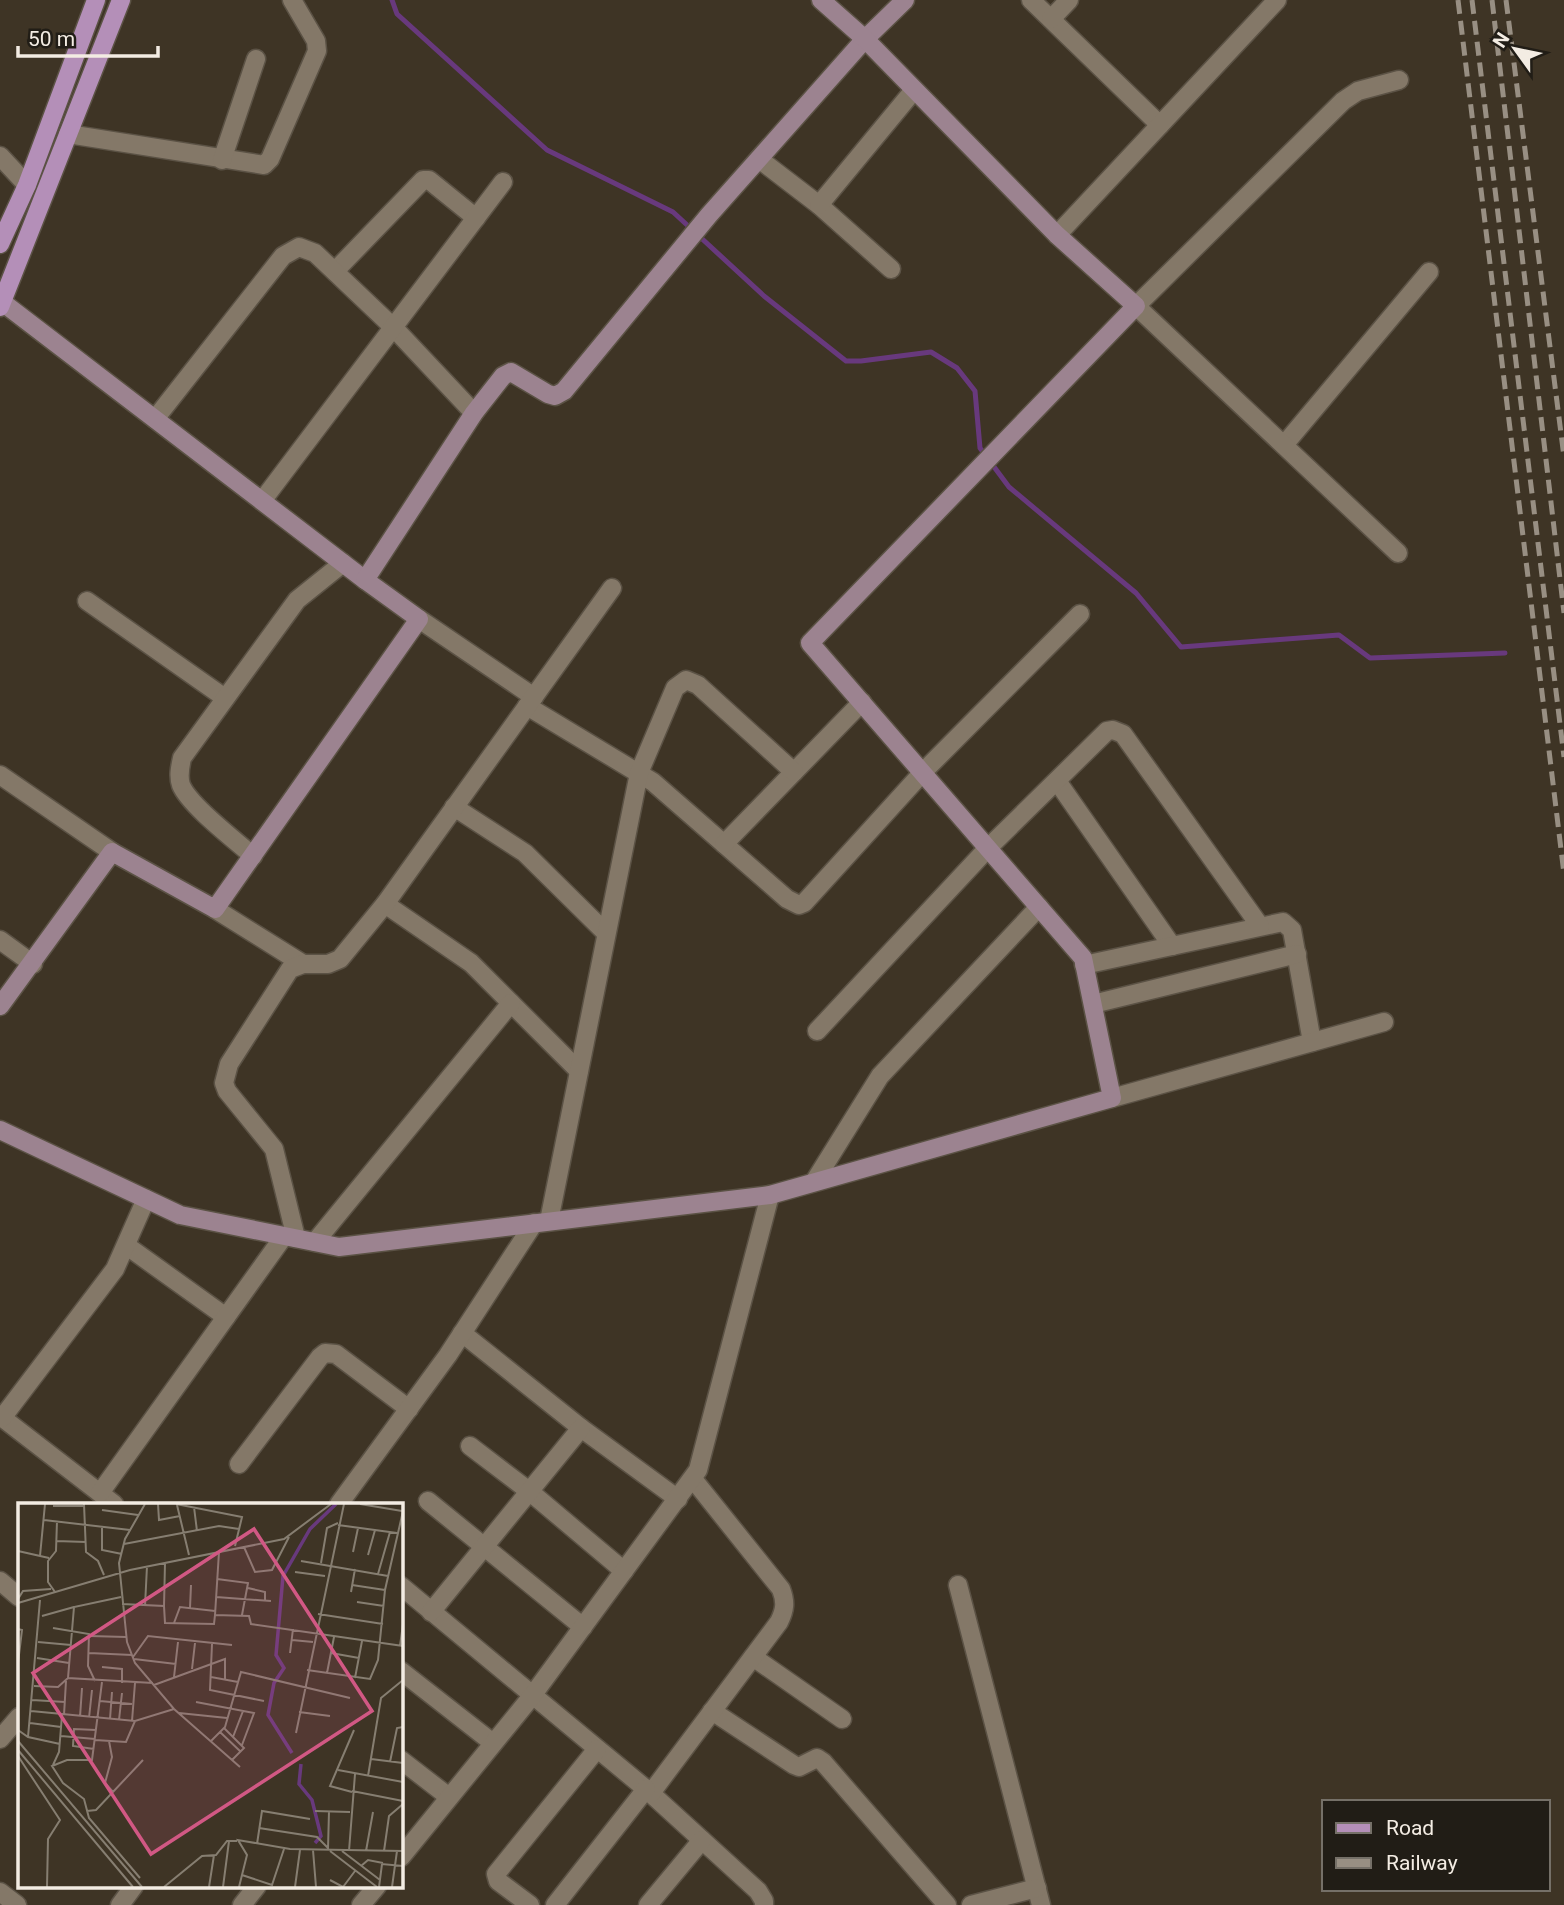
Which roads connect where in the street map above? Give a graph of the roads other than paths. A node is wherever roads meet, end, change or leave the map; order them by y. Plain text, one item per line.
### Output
1 (96, 0) edge
2 (121, 0) edge
3 (292, 0) edge
4 (821, 0) edge
5 (905, 0) edge
6 (1031, 0) edge
7 (1069, 0) edge
8 (1277, 0) edge
9 (1051, 19) junction
10 (865, 39) junction
11 (256, 59) dead end
12 (1399, 80) dead end
13 (914, 90) junction
14 (1160, 125) junction
15 (68, 134) junction
16 (0, 156) edge
17 (759, 159) junction
18 (222, 160) junction
19 (503, 182) dead end
20 (27, 185) junction
21 (819, 205) junction
22 (476, 218) junction
23 (1057, 235) junction
24 (0, 244) edge
25 (891, 269) dead end
26 (335, 271) junction
27 (1429, 272) dead end
28 (1, 304) edge
29 (1136, 306) junction
30 (394, 328) junction
31 (474, 413) junction
32 (155, 419) junction
33 (1284, 445) junction
34 (262, 501) junction
35 (1398, 553) dead end
36 (343, 563) junction
37 (365, 580) junction
38 (612, 588) dead end
39 (87, 601) dead end
40 (1080, 614) dead end
41 (419, 619) junction
42 (225, 698) junction
43 (531, 701) junction
44 (862, 702) junction
45 (794, 772) junction
46 (923, 772) junction
47 (639, 773) junction
48 (0, 775) edge
49 (1057, 780) junction
50 (454, 807) junction
51 (724, 844) junction
52 (988, 848) junction
53 (112, 852) junction
54 (253, 856) junction
55 (384, 904) junction
56 (1039, 907) junction
57 (215, 909) junction
58 (1261, 926) junction
59 (606, 933) junction
60 (0, 940) edge
61 (1172, 946) junction
62 (1297, 954) junction
63 (33, 964) junction
64 (303, 964) junction
65 (1084, 965) junction
66 (511, 1003) junction
67 (1093, 1004) junction
68 (0, 1006) edge
69 (1384, 1022) dead end
70 (817, 1031) dead end
71 (1312, 1042) junction
72 (579, 1071) junction
73 (1112, 1098) junction
74 (0, 1130) edge
75 (814, 1182) junction
76 (770, 1195) junction
77 (146, 1199) junction
78 (541, 1222) junction
79 (290, 1237) junction
80 (315, 1242) junction
81 (127, 1245) junction
82 (226, 1317) junction
83 (462, 1333) junction
84 (409, 1409) junction
85 (1, 1417) edge
86 (581, 1428) junction
87 (470, 1447) dead end
88 (239, 1464) dead end
89 (692, 1479) junction
90 (529, 1491) junction
91 (107, 1499) edge
92 (678, 1499) junction
93 (428, 1501) dead end
94 (341, 1503) edge
95 (485, 1545) junction
96 (624, 1571) junction
97 (0, 1581) edge
98 (958, 1586) dead end
99 (402, 1587) edge
100 (18, 1596) edge
101 (431, 1612) junction
102 (583, 1627) junction
103 (753, 1657) junction
104 (402, 1672) edge
105 (532, 1696) junction
106 (712, 1711) junction
107 (18, 1718) edge
108 (842, 1719) dead end
109 (0, 1740) edge
110 (493, 1743) junction
111 (597, 1749) junction
112 (402, 1761) edge
113 (649, 1791) junction
114 (449, 1797) junction
115 (702, 1840) junction
116 (402, 1856) edge
117 (133, 1888) edge
118 (255, 1888) edge
119 (0, 1892) edge
120 (1039, 1896) edge
121 (17, 1905) edge
122 (120, 1905) edge
123 (242, 1905) edge
124 (530, 1905) edge
125 (555, 1905) edge
126 (648, 1905) edge
127 (764, 1905) edge
128 (947, 1905) edge
129 (971, 1905) edge

1 - 20 main road
2 - 15 main road
3 - 18 street
4 - 10 street
5 - 10 street
6 - 9 street
7 - 9 street
8 - 14 street
9 - 14 street
10 - 13 street
10 - 17 street
11 - 18 street
12 - 29 street
13 - 21 street
13 - 23 street
14 - 23 street
15 - 18 street
15 - 28 main road
16 - 20 street
17 - 21 street
17 - 31 street
19 - 22 street
20 - 24 main road
21 - 25 street
22 - 26 street
22 - 30 street
23 - 29 street
26 - 30 street
26 - 32 street
27 - 33 street
28 - 32 street
29 - 33 street
29 - 44 street
30 - 31 street
30 - 34 street
31 - 37 street
32 - 34 street
33 - 35 street
34 - 36 street
36 - 37 street
36 - 42 street
37 - 41 street
38 - 43 street
39 - 42 street
40 - 46 street
41 - 43 street
41 - 54 street
42 - 54 street
43 - 47 street
43 - 50 street
44 - 45 street
44 - 46 street
45 - 47 street
45 - 51 street
46 - 51 street
46 - 52 street
47 - 51 street
47 - 59 street
48 - 53 street
49 - 52 street
49 - 58 street
49 - 61 street
50 - 55 street
50 - 59 street
52 - 56 street
52 - 70 street
53 - 57 street
53 - 63 street
54 - 57 street
55 - 64 street
55 - 66 street
56 - 65 street
56 - 75 street
57 - 64 street
58 - 61 street
58 - 62 street
59 - 72 street
60 - 63 street
61 - 65 street
62 - 67 street
62 - 71 street
63 - 68 street
64 - 79 street
65 - 67 street
66 - 72 street
66 - 80 street
67 - 73 street
69 - 71 street
71 - 73 street
72 - 78 street
73 - 75 street
74 - 77 street
75 - 76 street
76 - 78 street
76 - 89 street
77 - 79 street
77 - 81 street
78 - 80 street
78 - 83 street
79 - 80 street
79 - 82 street
81 - 82 street
81 - 85 street
82 - 91 street
83 - 84 street
83 - 86 street
84 - 88 street
84 - 94 street
85 - 91 street
86 - 90 street
86 - 92 street
87 - 90 street
89 - 92 street
89 - 103 street
90 - 95 street
90 - 96 street
92 - 96 street
93 - 95 street
95 - 101 street
95 - 102 street
96 - 102 street
97 - 100 street
98 - 120 street
99 - 101 street
101 - 105 street
102 - 105 street
103 - 106 street
103 - 108 street
104 - 110 street
105 - 110 street
105 - 111 street
106 - 113 street
106 - 128 street
107 - 109 street
110 - 114 street
111 - 113 street
111 - 124 street
112 - 114 street
113 - 115 street
113 - 125 street
114 - 116 street
115 - 126 street
115 - 127 street
117 - 122 street
118 - 123 street
119 - 121 street
120 - 129 street

